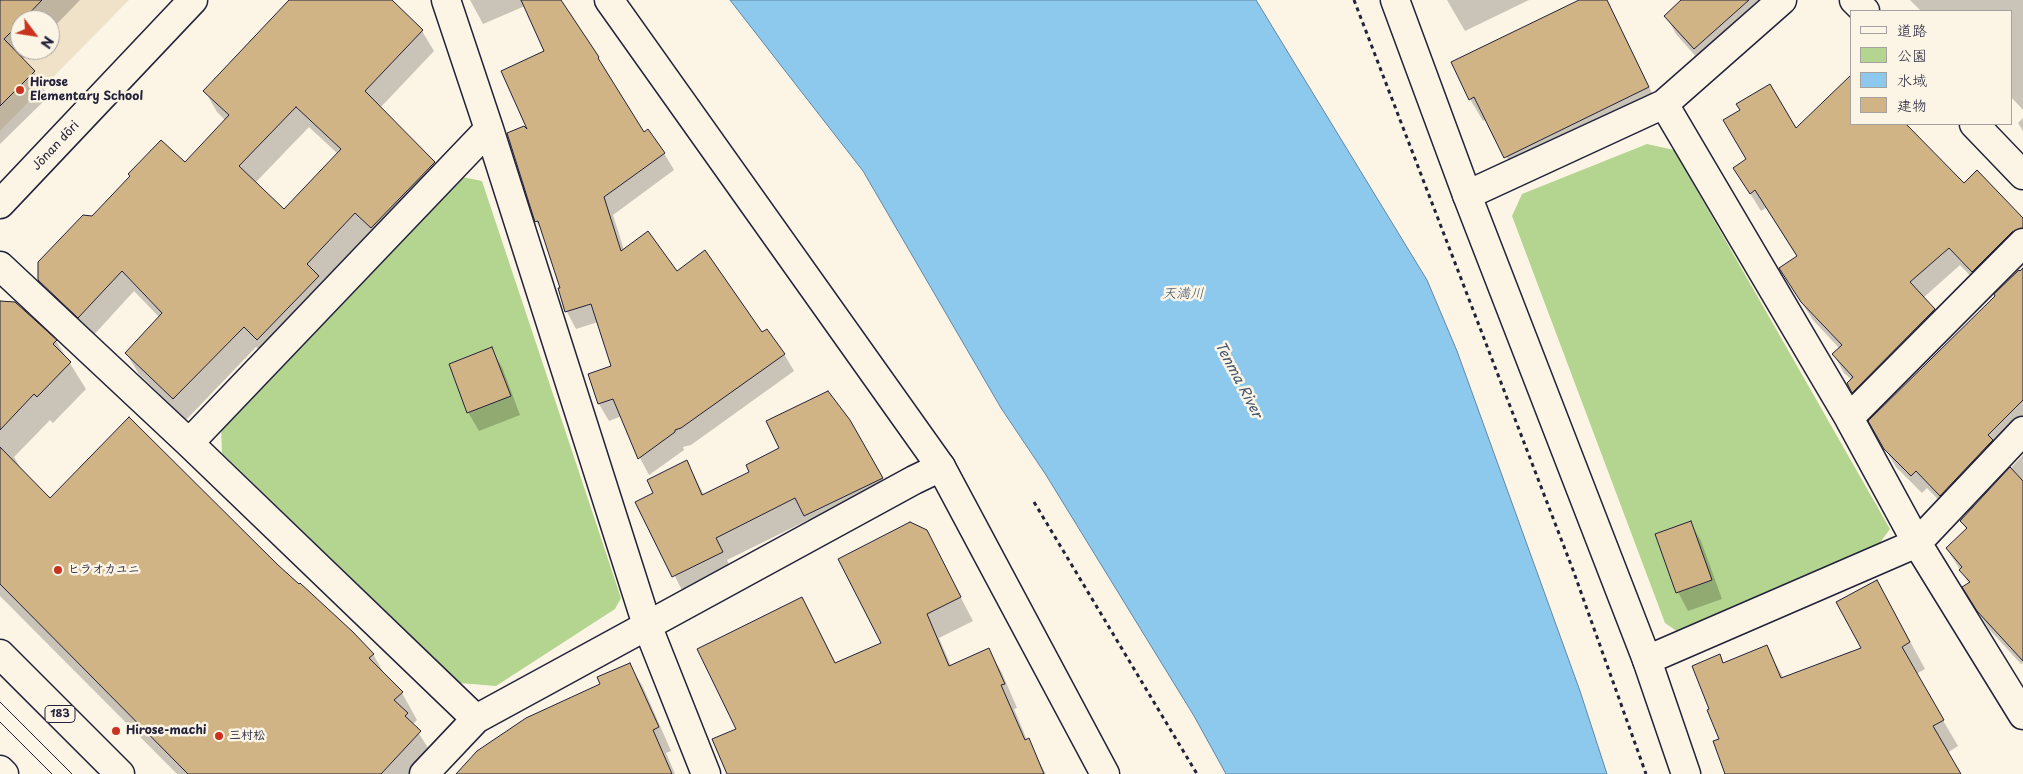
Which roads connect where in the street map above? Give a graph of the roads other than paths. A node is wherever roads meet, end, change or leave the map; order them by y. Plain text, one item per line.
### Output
1 (193, 0) edge
2 (446, 0) edge
3 (609, 0) edge
4 (1395, 0) edge
5 (1782, 0) edge
6 (1854, 0) edge
7 (1864, 10) edge
8 (1664, 104) junction
9 (1975, 125) edge
10 (489, 129) junction
11 (2023, 175) edge
12 (1468, 195) junction
13 (0, 204) edge
14 (2023, 243) edge
15 (0, 266) edge
16 (1850, 418) junction
17 (2023, 431) edge
18 (189, 443) junction
19 (941, 467) junction
20 (1917, 542) junction
21 (646, 625) junction
22 (0, 654) edge
23 (1646, 660) junction
24 (2020, 704) edge
25 (476, 718) junction
26 (0, 770) edge
27 (4, 774) edge
28 (120, 774) edge
29 (424, 774) edge
30 (706, 774) edge
31 (1105, 774) edge
32 (1686, 774) edge

1 - 13 main road, Jōnan dōri
2 - 10 main road
3 - 19 main road
4 - 12 main road
5 - 8 main road
6 - 7 main road
8 - 12 main road
8 - 16 main road
9 - 11 main road
10 - 18 main road
10 - 21 main road
12 - 23 main road
14 - 16 main road
15 - 18 main road
16 - 20 main road
17 - 20 main road
18 - 25 main road
19 - 21 main road
19 - 31 main road
20 - 23 main road
20 - 24 main road
21 - 25 main road
21 - 30 main road
22 - 28 main road, 183
23 - 32 main road
25 - 29 main road
26 - 27 main road

